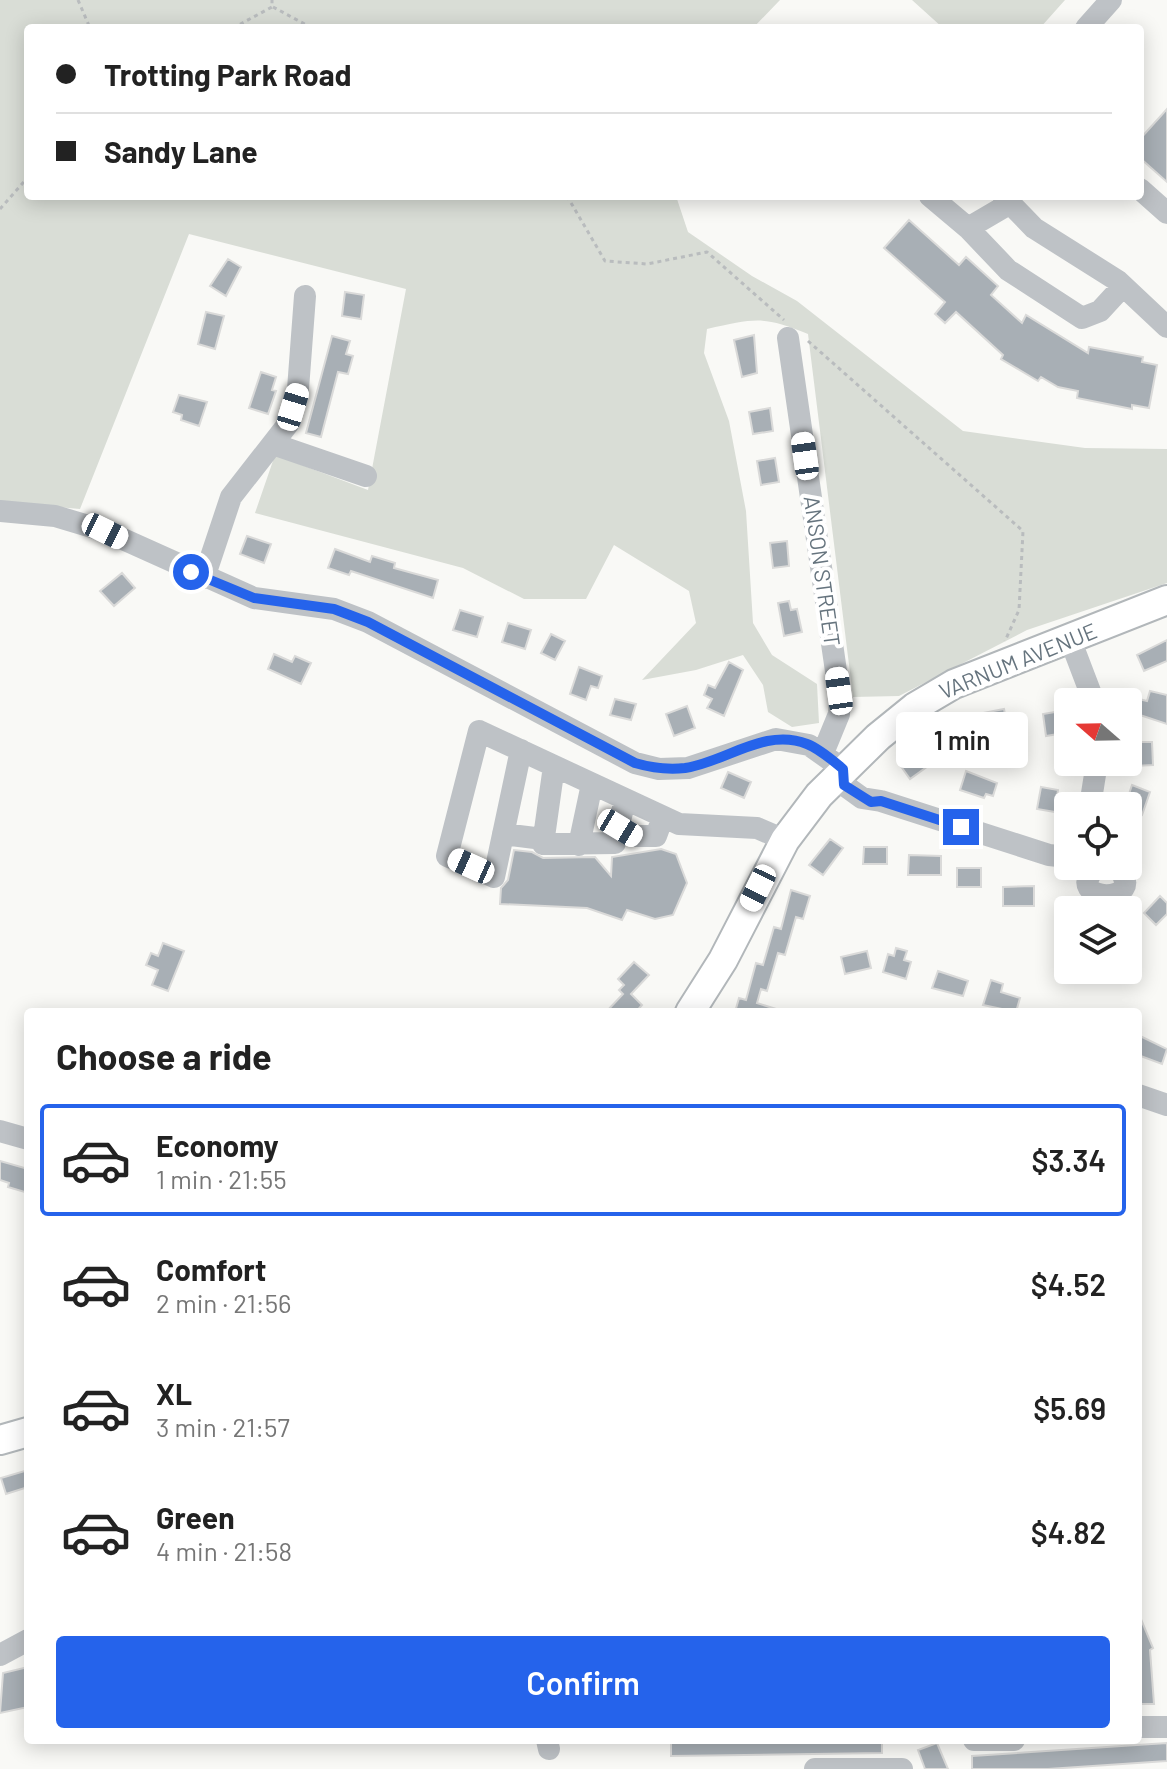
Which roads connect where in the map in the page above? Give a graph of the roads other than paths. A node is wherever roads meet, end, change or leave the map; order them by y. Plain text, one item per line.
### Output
1 (1111, 0) edge
2 (1090, 24) edge
3 (1144, 193) edge
4 (935, 200) edge
5 (1006, 200) edge
6 (1167, 213) edge
7 (968, 228) junction
8 (1123, 286) junction
9 (305, 296) dead end
10 (1167, 327) edge
11 (792, 332) road end
12 (273, 444) junction
13 (366, 476) dead end
14 (0, 511) edge
15 (204, 578) junction
16 (1167, 600) edge
17 (1070, 639) junction
18 (1089, 688) edge
19 (521, 750) junction
20 (833, 761) junction
21 (554, 766) junction
22 (592, 784) junction
23 (625, 799) junction
24 (663, 817) junction
25 (620, 828) junction
26 (503, 834) junction
27 (543, 839) junction
28 (785, 840) junction
29 (579, 845) junction
30 (1054, 856) edge
31 (1090, 880) edge
32 (1122, 880) edge
33 (693, 1008) edge
34 (1142, 1096) edge
35 (1167, 1105) edge
36 (0, 1131) edge
37 (24, 1138) edge
38 (24, 1433) edge
39 (0, 1440) edge
40 (24, 1642) edge
41 (0, 1655) edge
42 (1142, 1727) edge
43 (1167, 1727) edge
44 (815, 1769) edge
45 (902, 1769) edge

1 - 2 street
3 - 6 street
4 - 7 street
5 - 7 street
5 - 8 street
7 - 8 street
8 - 10 street
9 - 12 street
11 - 20 street, ANSON STREET
12 - 13 street
12 - 15 street
14 - 15 street
15 - 20 street
16 - 17 main road, VARNUM AVENUE
17 - 18 street
17 - 20 main road, VARNUM AVENUE
19 - 21 street
19 - 26 street
19 - 26 street
20 - 28 main road, VARNUM AVENUE
20 - 30 street
21 - 22 street
21 - 27 street
22 - 23 street
22 - 29 street
23 - 24 street
23 - 25 street
24 - 25 street
24 - 28 street
25 - 29 street
26 - 27 street
27 - 29 street
28 - 33 main road, VARNUM AVENUE
31 - 32 street
34 - 35 street
36 - 37 street
38 - 39 main road
40 - 41 street
42 - 43 street
44 - 45 street

